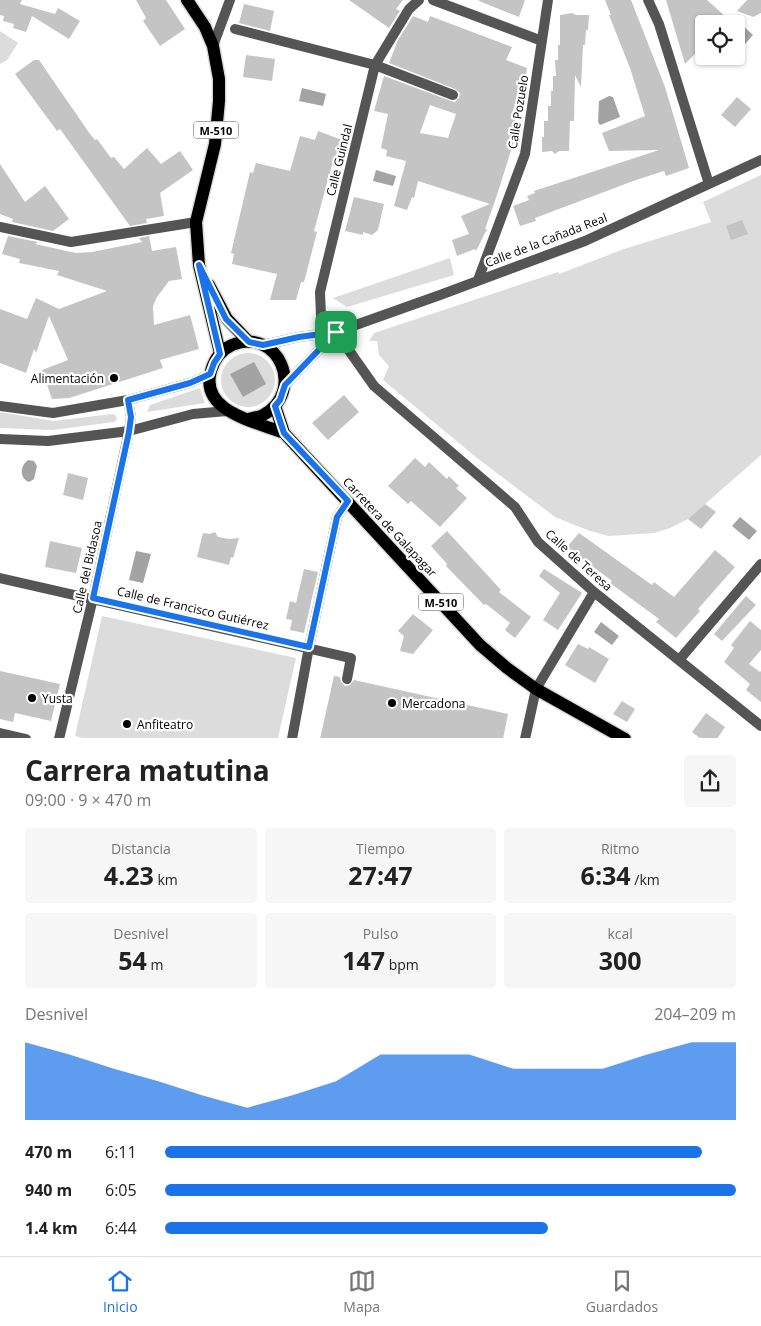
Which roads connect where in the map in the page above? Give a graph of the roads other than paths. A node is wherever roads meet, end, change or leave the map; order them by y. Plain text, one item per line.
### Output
1 (187, 0) edge
2 (230, 0) edge
3 (419, 0) edge
4 (433, 0) edge
5 (548, 0) edge
6 (648, 0) edge
7 (235, 29) dead end
8 (542, 41) junction
9 (213, 46) junction
10 (375, 65) junction
11 (453, 95) dead end
12 (761, 160) edge
13 (709, 184) junction
14 (196, 222) junction
15 (0, 227) edge
16 (199, 265) junction
17 (478, 280) junction
18 (336, 332) junction
19 (249, 342) junction
20 (263, 345) junction
21 (220, 354) junction
22 (210, 374) junction
23 (285, 385) junction
24 (128, 400) junction
25 (0, 406) edge
26 (275, 406) junction
27 (227, 411) junction
28 (248, 419) junction
29 (129, 432) junction
30 (284, 433) junction
31 (0, 439) edge
32 (348, 501) junction
33 (761, 564) edge
34 (0, 578) edge
35 (594, 592) junction
36 (93, 598) junction
37 (309, 647) junction
38 (679, 660) junction
39 (347, 679) dead end
40 (536, 689) junction
41 (761, 726) edge
42 (0, 733) edge
43 (26, 738) edge
44 (59, 738) edge
45 (292, 738) edge
46 (525, 738) edge
47 (625, 738) edge

1 - 9 main road, M-510
2 - 9 street
3 - 10 street, Calle Guindal
4 - 8 street
5 - 8 street, Calle Pozuelo
6 - 13 street
7 - 10 street
8 - 17 street, Calle Pozuelo
9 - 14 main road, M-510
10 - 11 street
10 - 18 street, Calle Guindal
12 - 13 street, Calle de la Cañada Real
13 - 17 street, Calle de la Cañada Real
14 - 15 street
14 - 16 main road, M-510
16 - 19 main road, M-510
16 - 21 main road, M-510
17 - 18 street, Calle de la Cañada Real
18 - 20 street, Calle de la Cañada Real
18 - 23 street, Calle de la Cañada Real
18 - 35 street, Calle de Teresa
19 - 20 main road
19 - 21 main road
20 - 23 main road
21 - 22 main road
22 - 24 street
22 - 27 main road
23 - 26 main road
24 - 25 street
24 - 29 street, Calle del Bidasoa
26 - 28 main road
26 - 30 main road, M-510
27 - 28 main road, M-510
27 - 29 street
28 - 30 main road, M-510
29 - 31 street
29 - 36 street, Calle del Bidasoa
30 - 32 main road, Carretera de Galapagar / M-510
32 - 37 street
32 - 40 main road, Carretera de Galapagar / M-510
33 - 38 street
34 - 36 street, Calle de Francisco Gutiérrez
35 - 38 street, Calle de Teresa
35 - 40 street
36 - 37 street, Calle de Francisco Gutiérrez
36 - 44 street, Calle del Bidasoa
37 - 39 street, Calle de Francisco Gutiérrez
37 - 45 street
38 - 41 street, Calle de Teresa
40 - 46 street
40 - 47 main road, Carretera de Galapagar / M-510
42 - 43 street

